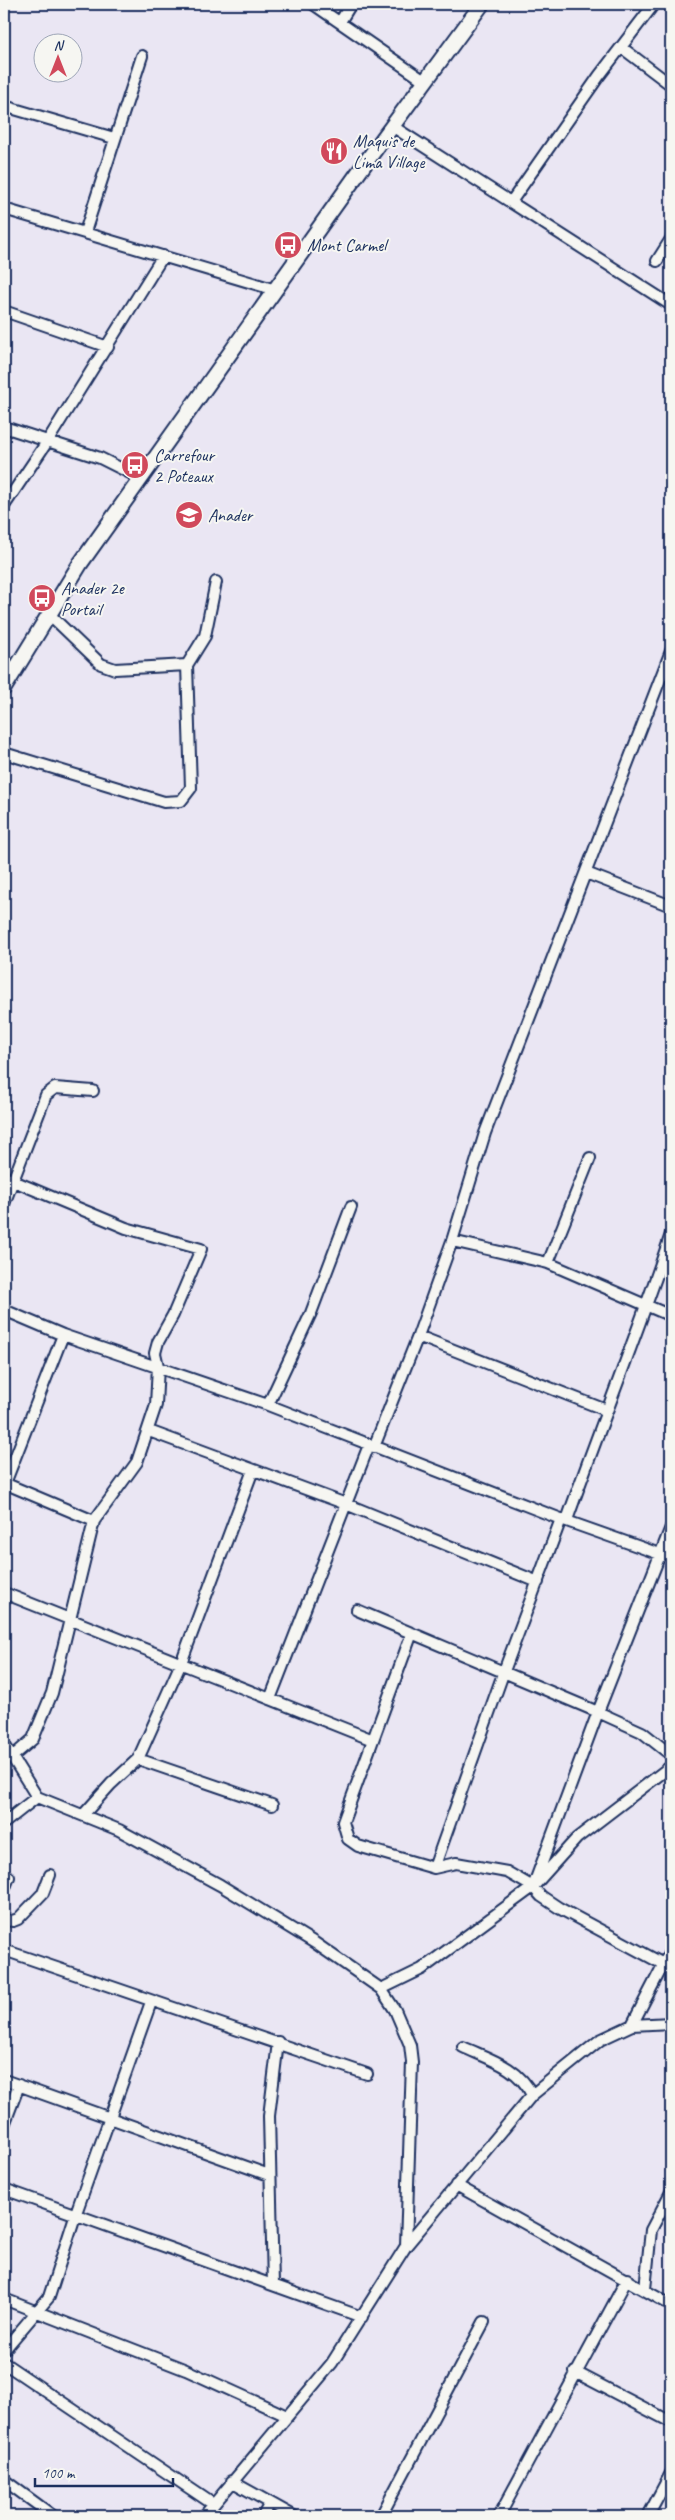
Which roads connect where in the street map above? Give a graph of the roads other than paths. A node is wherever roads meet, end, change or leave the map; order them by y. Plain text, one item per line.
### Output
1 (313, 4) edge
2 (351, 4) edge
3 (482, 4) edge
4 (654, 4) edge
5 (340, 22) junction
6 (621, 47) junction
7 (142, 56) dead end
8 (426, 82) junction
9 (671, 85) edge
10 (4, 106) edge
11 (392, 126) junction
12 (114, 138) junction
13 (511, 202) junction
14 (4, 209) edge
15 (86, 232) junction
16 (671, 240) edge
17 (163, 256) junction
18 (657, 261) dead end
19 (276, 290) junction
20 (671, 305) edge
21 (4, 311) edge
22 (108, 347) junction
23 (4, 427) edge
24 (48, 442) junction
25 (142, 479) junction
26 (4, 506) edge
27 (216, 582) dead end
28 (48, 614) junction
29 (671, 651) edge
30 (186, 666) junction
31 (4, 688) edge
32 (4, 752) edge
33 (586, 873) junction
34 (671, 906) edge
35 (93, 1091) dead end
36 (590, 1158) dead end
37 (8, 1178) edge
38 (4, 1204) edge
39 (351, 1208) dead end
40 (671, 1234) edge
41 (452, 1241) junction
42 (548, 1263) junction
43 (647, 1307) junction
44 (4, 1310) edge
45 (671, 1316) edge
46 (63, 1335) junction
47 (418, 1336) junction
48 (158, 1366) junction
49 (268, 1405) junction
50 (606, 1410) junction
51 (149, 1431) junction
52 (371, 1446) junction
53 (254, 1470) junction
54 (4, 1484) edge
55 (346, 1504) junction
56 (564, 1520) junction
57 (94, 1521) junction
58 (671, 1527) edge
59 (666, 1556) edge
60 (538, 1582) junction
61 (4, 1593) edge
62 (357, 1610) dead end
63 (70, 1618) junction
64 (412, 1633) junction
65 (181, 1663) junction
66 (504, 1671) junction
67 (270, 1699) junction
68 (598, 1712) junction
69 (372, 1740) junction
70 (4, 1744) edge
71 (671, 1754) edge
72 (12, 1757) junction
73 (138, 1760) junction
74 (671, 1766) edge
75 (37, 1797) junction
76 (272, 1804) dead end
77 (84, 1814) junction
78 (4, 1823) edge
79 (434, 1868) junction
80 (50, 1875) dead end
81 (9, 1877) dead end
82 (533, 1887) junction
83 (4, 1890) edge
84 (4, 1920) edge
85 (4, 1950) edge
86 (671, 1950) edge
87 (665, 1965) junction
88 (381, 1989) junction
89 (151, 2002) junction
90 (671, 2023) edge
91 (632, 2025) junction
92 (278, 2042) junction
93 (463, 2047) dead end
94 (367, 2074) dead end
95 (4, 2080) edge
96 (19, 2085) junction
97 (532, 2095) junction
98 (110, 2118) junction
99 (4, 2125) edge
100 (269, 2175) junction
101 (456, 2185) junction
102 (4, 2189) edge
103 (671, 2192) edge
104 (76, 2213) junction
105 (406, 2246) junction
106 (627, 2279) junction
107 (272, 2285) junction
108 (646, 2289) junction
109 (4, 2299) edge
110 (671, 2305) edge
111 (38, 2311) junction
112 (362, 2317) junction
113 (484, 2322) dead end
114 (4, 2350) edge
115 (4, 2362) edge
116 (575, 2372) junction
117 (287, 2416) junction
118 (671, 2422) edge
119 (671, 2473) edge
120 (4, 2480) edge
121 (231, 2481) junction
122 (270, 2503) junction
123 (213, 2504) junction
124 (53, 2516) edge
125 (204, 2516) edge
126 (263, 2516) edge
127 (294, 2516) edge
128 (381, 2516) edge
129 (499, 2516) edge
130 (648, 2516) edge

1 - 5 street
2 - 5 street
3 - 8 street
4 - 6 street
5 - 8 street
6 - 9 street
6 - 13 street
7 - 12 street
8 - 11 street
10 - 12 street
11 - 13 street
11 - 19 street
12 - 15 street
13 - 20 street
14 - 15 street
15 - 17 street
16 - 18 street
17 - 19 street
17 - 22 street
19 - 25 street
21 - 22 street
22 - 24 street
23 - 24 street
24 - 25 street
24 - 26 street
25 - 28 street
27 - 30 street
28 - 30 street
28 - 31 street
29 - 33 street
30 - 32 street
33 - 34 street
33 - 41 street
35 - 37 street
36 - 42 street
37 - 38 street
37 - 48 street
39 - 49 street
40 - 43 street
41 - 42 street
41 - 47 street
42 - 43 street
43 - 45 street
43 - 50 street
44 - 46 street
46 - 48 street
46 - 54 street
47 - 50 street
47 - 52 street
48 - 49 street
48 - 51 street
49 - 52 street
50 - 56 street
51 - 53 street
51 - 57 street
52 - 55 street
52 - 56 street
53 - 55 street
53 - 65 street
54 - 57 street
55 - 60 street
55 - 67 street
56 - 59 street
56 - 60 street
57 - 63 street
58 - 59 street
59 - 68 street
60 - 66 street
61 - 63 street
62 - 64 street
63 - 65 street
63 - 72 street
64 - 66 street
64 - 69 street
65 - 67 street
65 - 73 street
66 - 68 street
66 - 79 street
67 - 69 street
68 - 71 street
68 - 82 street
69 - 79 street
70 - 72 street
72 - 75 street
73 - 76 street
73 - 77 street
74 - 82 street
75 - 77 street
75 - 78 street
77 - 88 street
79 - 82 street
80 - 84 street
81 - 83 street
82 - 87 street
82 - 88 street
85 - 89 street
86 - 87 street
87 - 91 street
88 - 105 street
89 - 92 street
89 - 98 street
90 - 91 street
91 - 97 street
92 - 94 street
92 - 100 street
93 - 97 street
95 - 96 street
96 - 98 street
96 - 99 street
97 - 101 street
98 - 100 street
98 - 104 street
100 - 107 street
101 - 105 street
101 - 106 street
102 - 104 street
103 - 108 street
104 - 107 street
104 - 111 street
105 - 112 street
106 - 108 street
106 - 116 street
107 - 112 street
108 - 110 street
109 - 111 street
111 - 114 street
111 - 117 street
112 - 117 street
113 - 128 street
115 - 123 street
116 - 118 street
116 - 129 street
117 - 121 street
119 - 130 street
120 - 124 street
121 - 122 street
121 - 123 street
122 - 126 street
122 - 127 street
123 - 125 street

